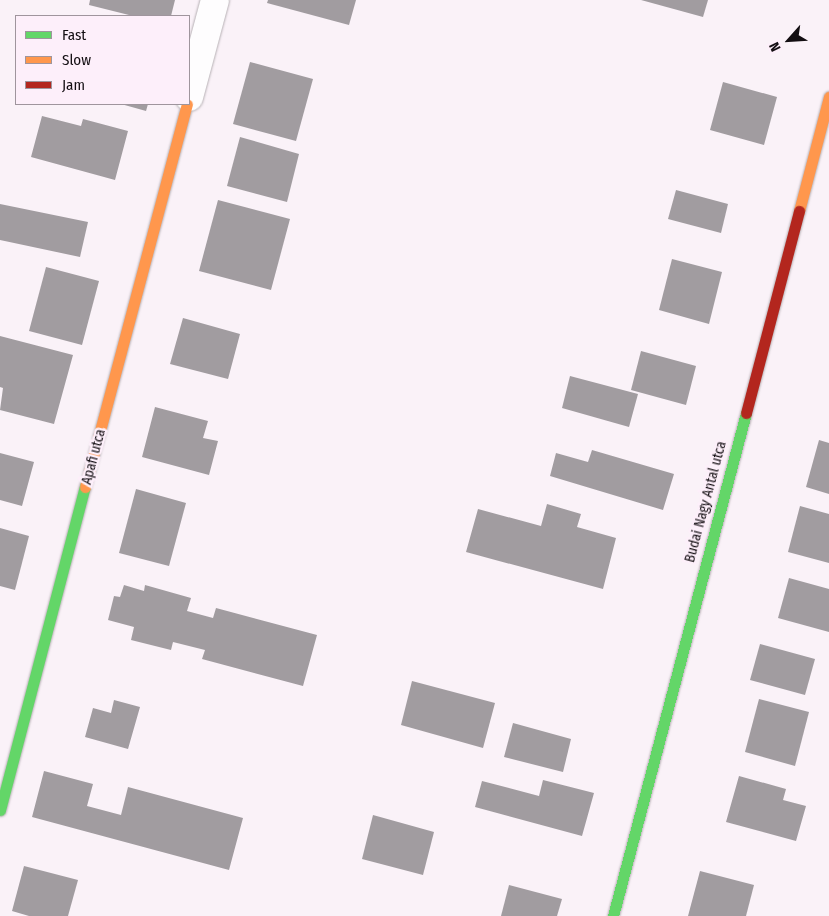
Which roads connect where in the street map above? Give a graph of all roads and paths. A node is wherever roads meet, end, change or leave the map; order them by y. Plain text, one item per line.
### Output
1 (214, 0) edge
2 (190, 93) edge
3 (829, 96) edge
4 (187, 105) edge
5 (0, 810) edge
6 (613, 916) edge

1 - 2 street
3 - 6 street, Budai Nagy Antal utca
4 - 5 street, Apafi utca

